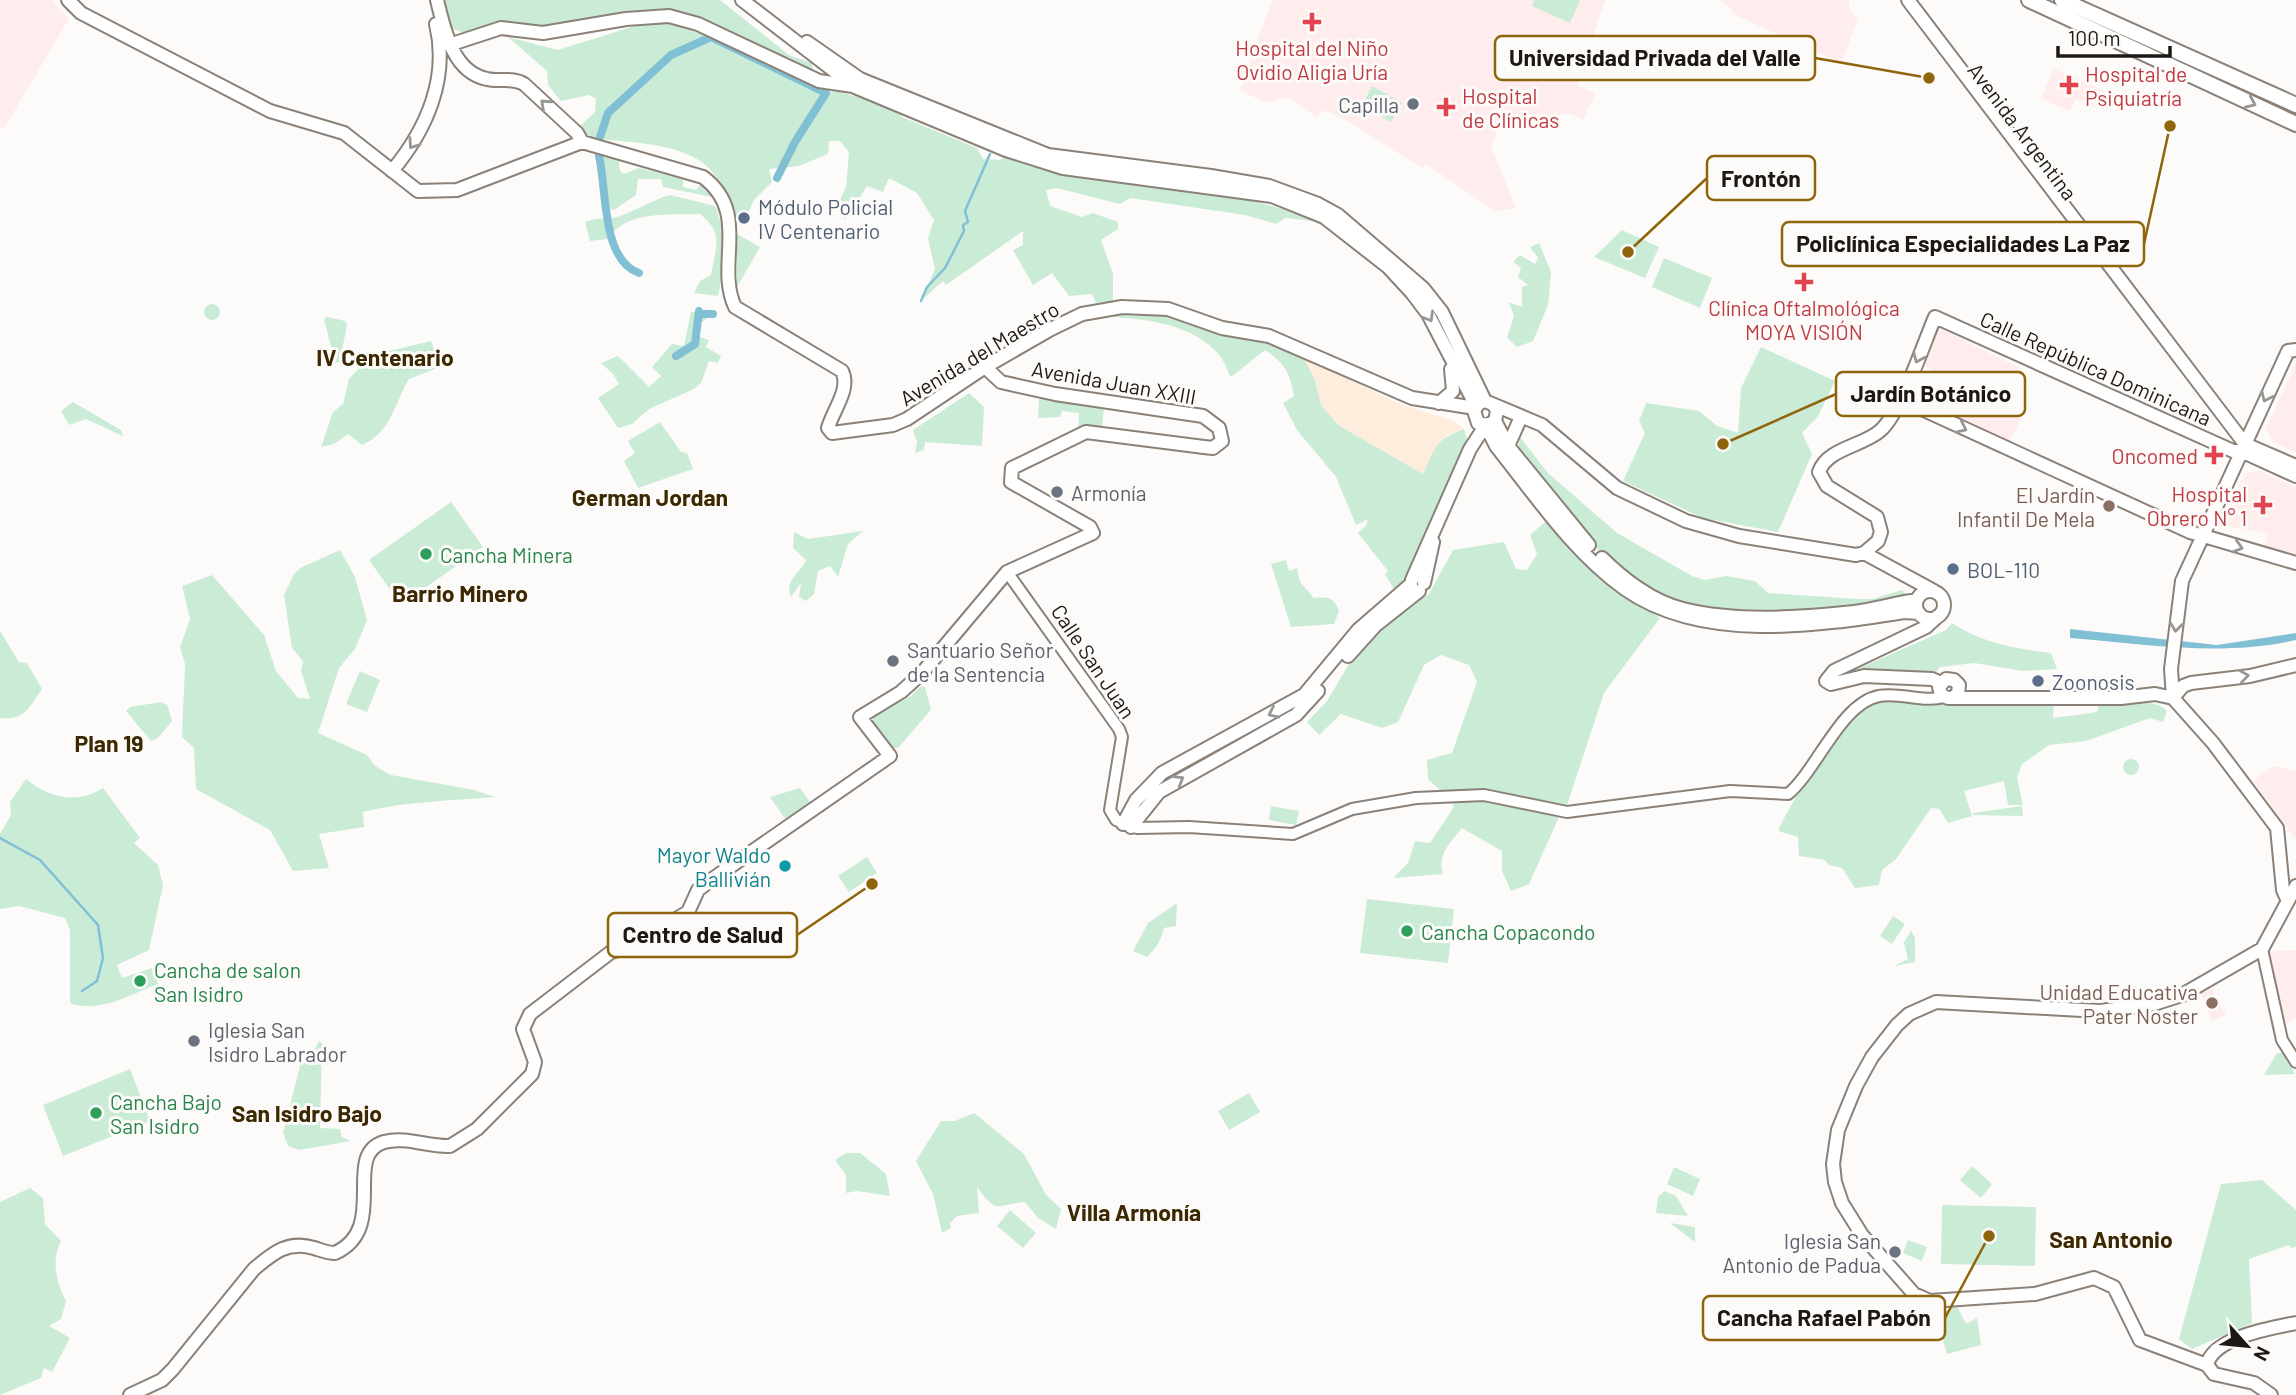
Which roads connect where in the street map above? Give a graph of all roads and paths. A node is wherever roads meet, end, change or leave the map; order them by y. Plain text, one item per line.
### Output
1 (68, 0) edge
2 (430, 0) edge
3 (437, 0) edge
4 (742, 0) edge
5 (755, 0) edge
6 (2017, 0) edge
7 (2029, 0) edge
8 (1905, 1) edge
9 (2068, 3) edge
10 (2068, 20) junction
11 (441, 29) junction
12 (447, 47) junction
13 (818, 62) junction
14 (2213, 68) junction
15 (807, 76) junction
16 (2206, 83) junction
17 (855, 87) junction
18 (2296, 105) edge
19 (2296, 124) edge
20 (588, 143) junction
21 (392, 171) junction
22 (2292, 350) edge
23 (1448, 355) junction
24 (985, 367) junction
25 (1900, 399) junction
26 (1444, 405) junction
27 (1484, 415) junction
28 (1521, 417) junction
29 (1502, 446) junction
30 (2243, 448) junction
31 (1470, 449) junction
32 (2272, 460) junction
33 (2296, 466) edge
34 (2296, 476) edge
35 (1868, 512) junction
36 (2203, 537) junction
37 (1878, 541) junction
38 (1833, 552) junction
39 (1864, 553) junction
40 (1883, 561) junction
41 (2296, 563) edge
42 (1007, 572) junction
43 (1902, 575) junction
44 (1935, 592) junction
45 (1919, 607) junction
46 (1938, 616) junction
47 (1916, 631) junction
48 (2296, 665) edge
49 (2172, 668) junction
50 (1947, 681) junction
51 (2191, 682) junction
52 (2155, 694) junction
53 (1948, 697) junction
54 (1980, 697) junction
55 (2173, 698) junction
56 (1123, 824) junction
57 (2296, 886) edge
58 (2287, 899) junction
59 (2262, 949) junction
60 (2296, 1062) edge
61 (2296, 1322) edge
62 (2207, 1365) junction
63 (130, 1395) edge
64 (2271, 1395) edge

1 - 21 main road
2 - 11 main road
3 - 11 main road
4 - 13 main road
5 - 27 main road
6 - 10 main road
7 - 10 main road
8 - 30 main road, Avenida Argentina
9 - 10 main road
9 - 14 main road
10 - 16 main road
11 - 12 main road
12 - 15 main road
20 -> 12 main road
12 -> 21 main road
13 - 15 main road
13 - 17 main road
14 - 16 main road
14 - 18 main road
15 - 17 main road
16 -> 19 main road
17 -> 23 main road
20 - 21 main road
20 - 24 main road, Avenida del Maestro
22 -> 30 main road
23 - 26 main road
23 - 27 main road
24 - 26 main road, Avenida del Maestro
24 - 42 main road, Avenida Juan XXIII
30 -> 25 main road, Calle República Dominicana
25 - 35 main road
25 -> 36 main road
26 - 27 main road, Avenida del Maestro
27 - 28 main road, Avenida del Maestro
27 - 29 main road
27 - 31 main road
28 - 29 main road
28 - 38 main road, Avenida del Maestro
29 - 31 main road
29 - 45 main road
30 - 32 main road, Calle República Dominicana
30 - 36 main road
31 - 56 main road
32 - 33 main road
32 - 34 main road
35 - 37 main road
35 - 38 main road
36 -> 41 main road
36 -> 49 main road
37 - 39 main road
37 - 40 main road
38 - 39 main road, Avenida del Maestro
39 - 40 main road
40 - 43 main road
42 - 56 street, Calle San Juan
42 - 63 main road, Avenida Juan XXIII
43 - 44 main road
43 - 45 main road
44 - 45 main road
44 - 46 main road
45 - 46 main road
45 - 47 main road
46 - 47 main road
47 - 50 main road
51 -> 48 main road
49 - 51 main road
49 - 52 main road
49 - 55 main road
50 - 53 main road
50 - 54 main road
51 - 55 main road
52 - 54 main road
52 - 55 main road
53 - 54 main road
53 - 56 street
55 - 58 main road
57 - 58 main road
58 - 59 main road
59 - 60 street
59 - 62 main road
61 - 62 main road
62 - 64 main road

